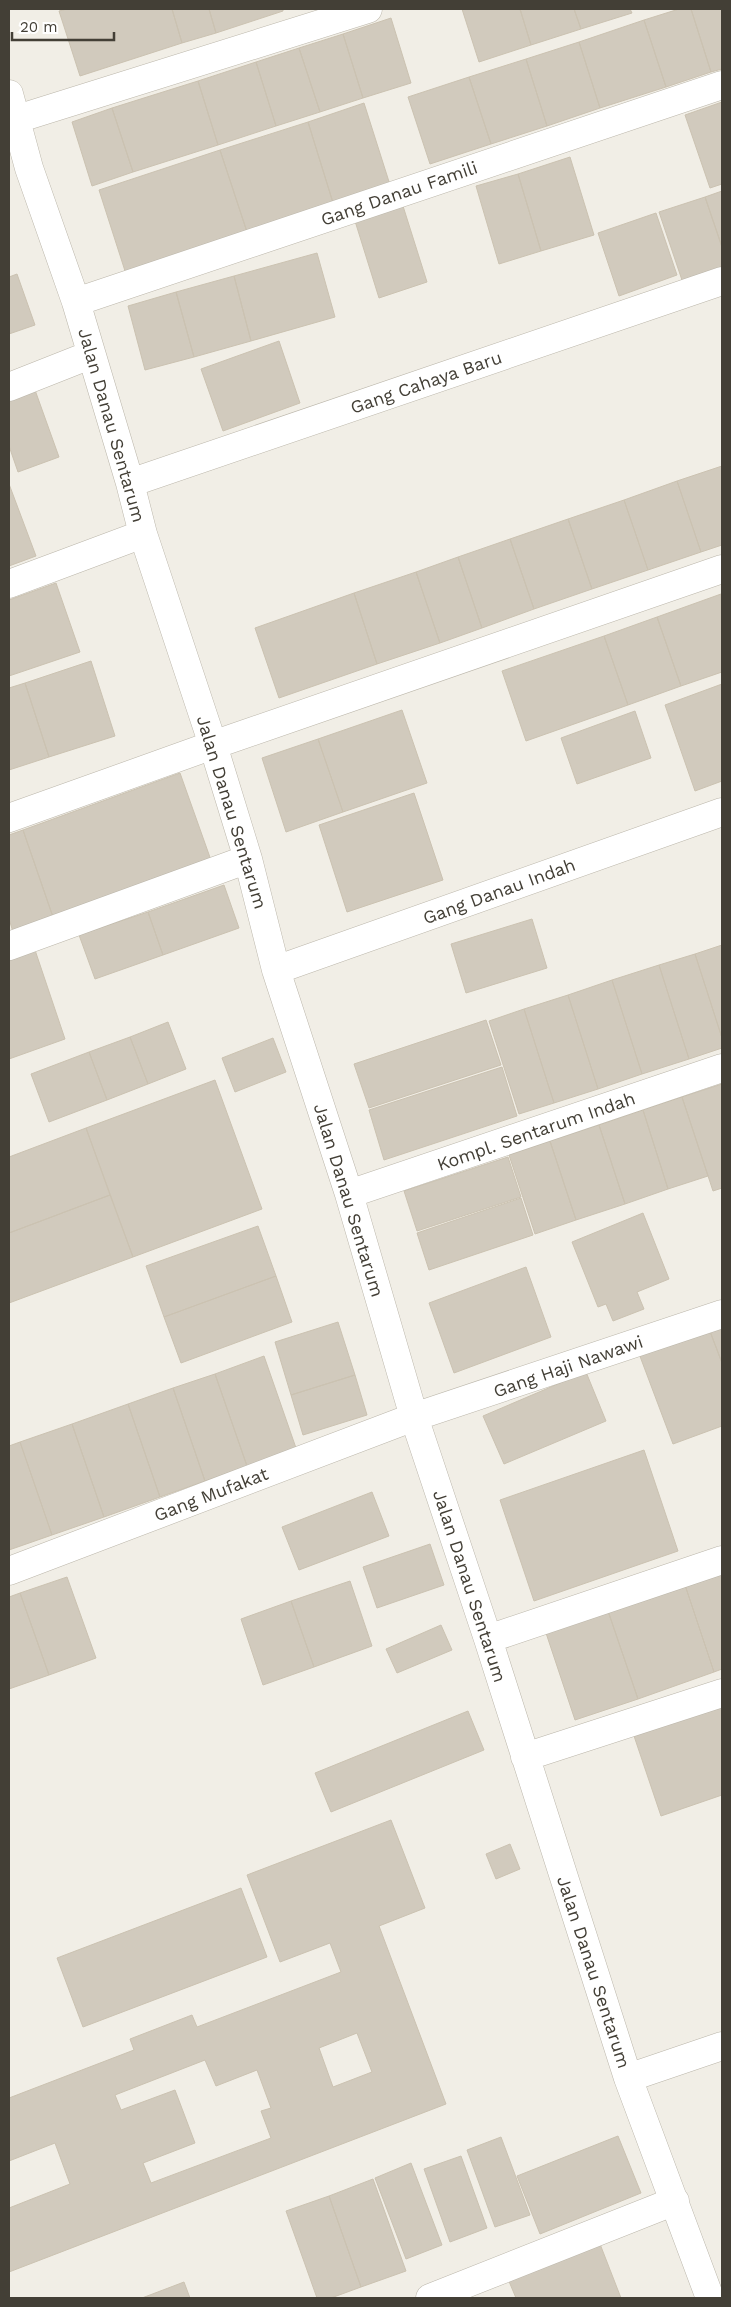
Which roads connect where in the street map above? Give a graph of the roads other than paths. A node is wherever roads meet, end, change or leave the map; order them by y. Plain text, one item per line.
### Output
1 (368, 9) edge
2 (722, 84) edge
3 (13, 107) edge
4 (19, 172) edge
5 (722, 281) edge
6 (76, 302) junction
7 (90, 355) junction
8 (9, 386) edge
9 (130, 483) junction
10 (143, 534) junction
11 (722, 569) edge
12 (9, 584) edge
13 (213, 745) junction
14 (722, 812) edge
15 (9, 818) edge
16 (248, 859) junction
17 (9, 946) edge
18 (276, 970) junction
19 (722, 1068) edge
20 (349, 1194) junction
21 (722, 1314) edge
22 (414, 1418) junction
23 (722, 1560) edge
24 (9, 1571) edge
25 (488, 1639) junction
26 (722, 1693) edge
27 (525, 1757) junction
28 (722, 2046) edge
29 (628, 2078) junction
30 (675, 2200) junction
31 (714, 2295) edge
32 (430, 2298) edge

1 - 3 street
2 - 6 street, Gang Danau Famili
3 - 4 street, Jalan Danau Sentarum
4 - 6 street, Jalan Danau Sentarum
5 - 9 street, Gang Cahaya Baru
6 - 7 street, Jalan Danau Sentarum
7 - 8 street
7 - 9 street, Jalan Danau Sentarum
9 - 10 street, Jalan Danau Sentarum
10 - 12 street
10 - 13 street, Jalan Danau Sentarum
11 - 13 street
13 - 15 street
13 - 16 street, Jalan Danau Sentarum
14 - 18 street, Gang Danau Indah
16 - 17 street
16 - 18 street, Jalan Danau Sentarum
18 - 20 street, Jalan Danau Sentarum
19 - 20 street, Kompl. Sentarum Indah
20 - 22 street, Jalan Danau Sentarum
21 - 22 street, Gang Haji Nawawi
22 - 24 street, Gang Mufakat
22 - 25 street, Jalan Danau Sentarum
23 - 25 street
25 - 27 street, Jalan Danau Sentarum
26 - 27 street
27 - 29 street, Jalan Danau Sentarum
28 - 29 street
29 - 30 street, Jalan Danau Sentarum
30 - 31 street, Jalan Danau Sentarum
30 - 32 street

